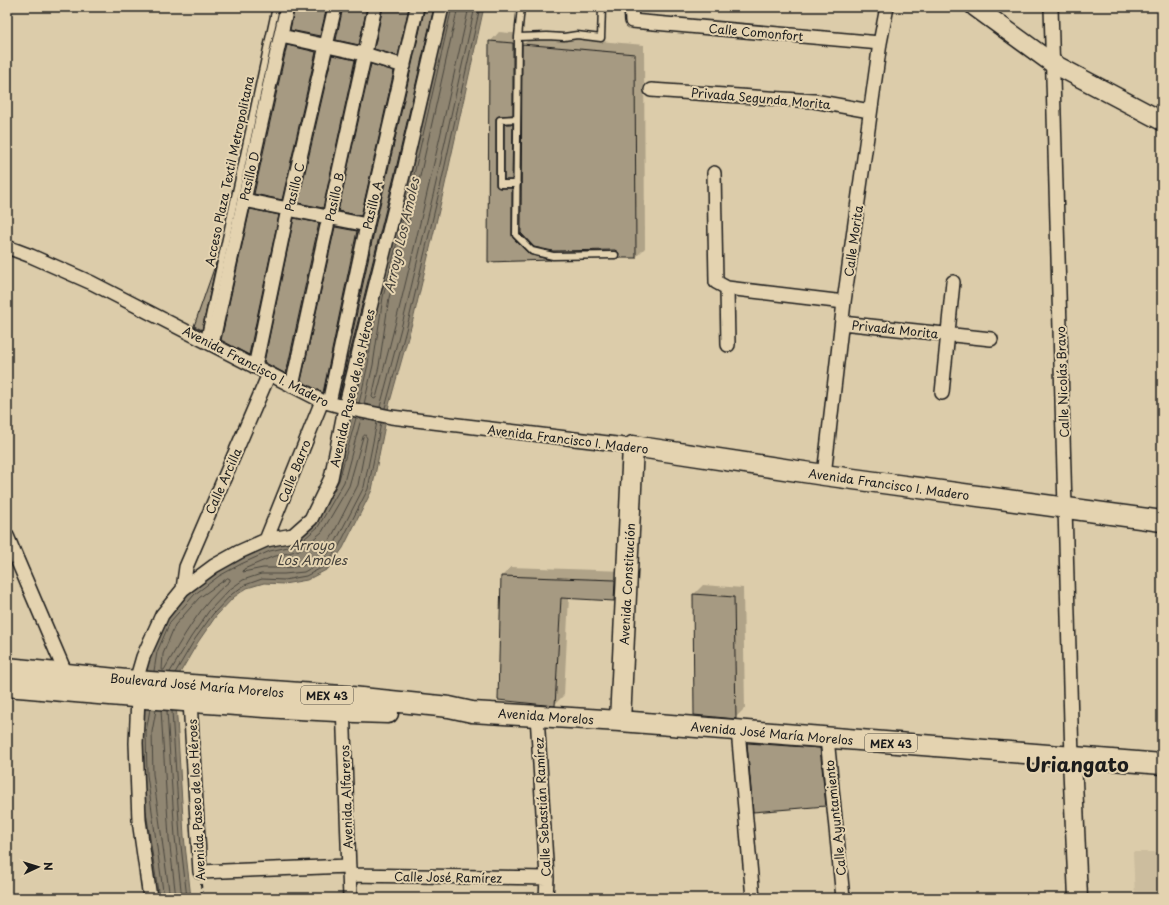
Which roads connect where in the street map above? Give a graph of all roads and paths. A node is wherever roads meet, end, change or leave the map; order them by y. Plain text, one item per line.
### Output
1 (276, 7) edge
2 (287, 7) edge
3 (335, 7) edge
4 (375, 7) edge
5 (417, 7) edge
6 (442, 7) edge
7 (521, 7) edge
8 (602, 7) edge
9 (631, 7) edge
10 (887, 7) edge
11 (975, 7) edge
12 (1051, 7) edge
13 (281, 36) junction
14 (518, 37) junction
15 (880, 43) junction
16 (326, 46) junction
17 (364, 54) junction
18 (1052, 63) junction
19 (404, 66) junction
20 (651, 90) dead end
21 (870, 111) junction
22 (517, 119) junction
23 (1162, 121) edge
24 (714, 173) dead end
25 (516, 184) junction
26 (244, 200) junction
27 (288, 209) junction
28 (330, 217) junction
29 (367, 225) junction
30 (7, 247) edge
31 (615, 255) dead end
32 (953, 282) dead end
33 (727, 288) junction
34 (844, 302) junction
35 (842, 323) junction
36 (948, 335) junction
37 (991, 339) dead end
38 (208, 342) junction
39 (728, 346) dead end
40 (255, 367) junction
41 (269, 374) junction
42 (292, 386) junction
43 (942, 393) dead end
44 (325, 402) junction
45 (348, 409) junction
46 (633, 446) junction
47 (824, 475) junction
48 (1066, 509) junction
49 (1162, 522) edge
50 (7, 536) edge
51 (266, 540) junction
52 (183, 588) junction
53 (7, 668) edge
54 (66, 682) junction
55 (7, 686) edge
56 (140, 690) junction
57 (185, 695) junction
58 (343, 704) junction
59 (472, 712) joint
60 (537, 715) junction
61 (620, 721) junction
62 (738, 730) junction
63 (827, 738) junction
64 (1072, 758) junction
65 (1162, 764) edge
66 (348, 871) junction
67 (200, 872) junction
68 (547, 878) junction
69 (150, 898) edge
70 (202, 898) edge
71 (350, 898) edge
72 (546, 898) edge
73 (753, 898) edge
74 (843, 898) edge
75 (1078, 898) edge

1 - 38 lane, Acceso Plaza Textil Metropolitana
2 - 13 street, Pasillo D
3 - 16 street, Pasillo C
4 - 17 street, Pasillo B
5 - 19 street, Pasillo A
6 - 45 street, Avenida Paseo de los Héroes
7 - 14 lane
8 - 14 lane
9 - 15 street, Calle Comonfort
10 - 15 street, Calle Morita
11 - 18 street
12 - 18 street, Calle Nicolás Bravo
13 - 16 street
13 - 26 street, Pasillo D
14 - 22 lane
15 - 21 street, Calle Morita
16 - 17 street
16 - 27 street, Pasillo C
17 - 19 street
17 - 28 street, Pasillo B
18 - 23 street
18 - 48 street, Calle Nicolás Bravo
19 - 29 street, Pasillo A
20 - 21 street, Privada Segunda Morita
21 - 34 street, Calle Morita
22 - 25 lane
22 - 25 lane
24 - 33 street
25 - 31 lane
26 - 27 street
26 - 38 street, Pasillo D
27 - 28 street
27 - 40 street, Pasillo C
28 - 29 street
28 - 42 street, Pasillo B
29 - 44 street, Pasillo A
30 - 38 street, Avenida Francisco I. Madero
32 - 36 street, Privada Morita
33 - 34 street
33 - 39 street
34 - 35 street, Calle Morita
35 - 36 street, Privada Morita
35 - 47 street, Calle Morita
36 - 37 street, Privada Morita
36 - 43 street, Privada Morita
38 - 40 street, Avenida Francisco I. Madero
40 - 41 street, Avenida Francisco I. Madero
41 - 42 street, Avenida Francisco I. Madero
41 - 52 street, Calle Arcilla
42 - 44 street, Avenida Francisco I. Madero
44 - 45 street, Avenida Francisco I. Madero
44 - 51 street, Calle Barro
45 - 46 street, Avenida Francisco I. Madero
45 - 51 street, Avenida Paseo de los Héroes
46 - 47 main road, Avenida Francisco I. Madero
46 - 61 main road, Avenida Constitución
47 - 48 main road, Avenida Francisco I. Madero
48 - 49 main road, Avenida Francisco I. Madero
48 - 64 street, Calle Nicolás Bravo
50 - 54 street
51 - 52 street, Avenida Paseo de los Héroes
52 - 56 street, Avenida Paseo de los Héroes
53 - 54 main road, Boulevard José María Morelos / MEX 43
54 - 55 main road, Boulevard José María Morelos / MEX 43
54 - 56 main road, Boulevard José María Morelos / MEX 43
56 - 57 main road, Boulevard José María Morelos / MEX 43
56 - 69 street, Avenida Paseo de los Héroes
57 - 58 main road, Boulevard José María Morelos / MEX 43
57 - 67 street, Avenida Paseo de los Héroes
58 - 59 main road, Boulevard José María Morelos / MEX 43
58 - 66 street, Avenida Alfareros
59 - 60 main road, Avenida Morelos / MEX 43
60 - 61 main road, Avenida Morelos / MEX 43
60 - 68 street, Calle Sebastián Ramírez
61 - 62 main road, Avenida José María Morelos / MEX 43
62 - 63 main road, Avenida José María Morelos / MEX 43
62 - 73 street
63 - 64 main road, Avenida José María Morelos / MEX 43
63 - 74 street, Calle Ayuntamiento
64 - 65 main road, Avenida José María Morelos / MEX 43
64 - 75 street
66 - 67 street, Calle José Ramírez
66 - 68 street, Calle José Ramírez
66 - 71 street, Avenida Alfareros
67 - 70 path, Avenida Paseo de los Héroes
68 - 72 street, Calle Sebastián Ramírez

